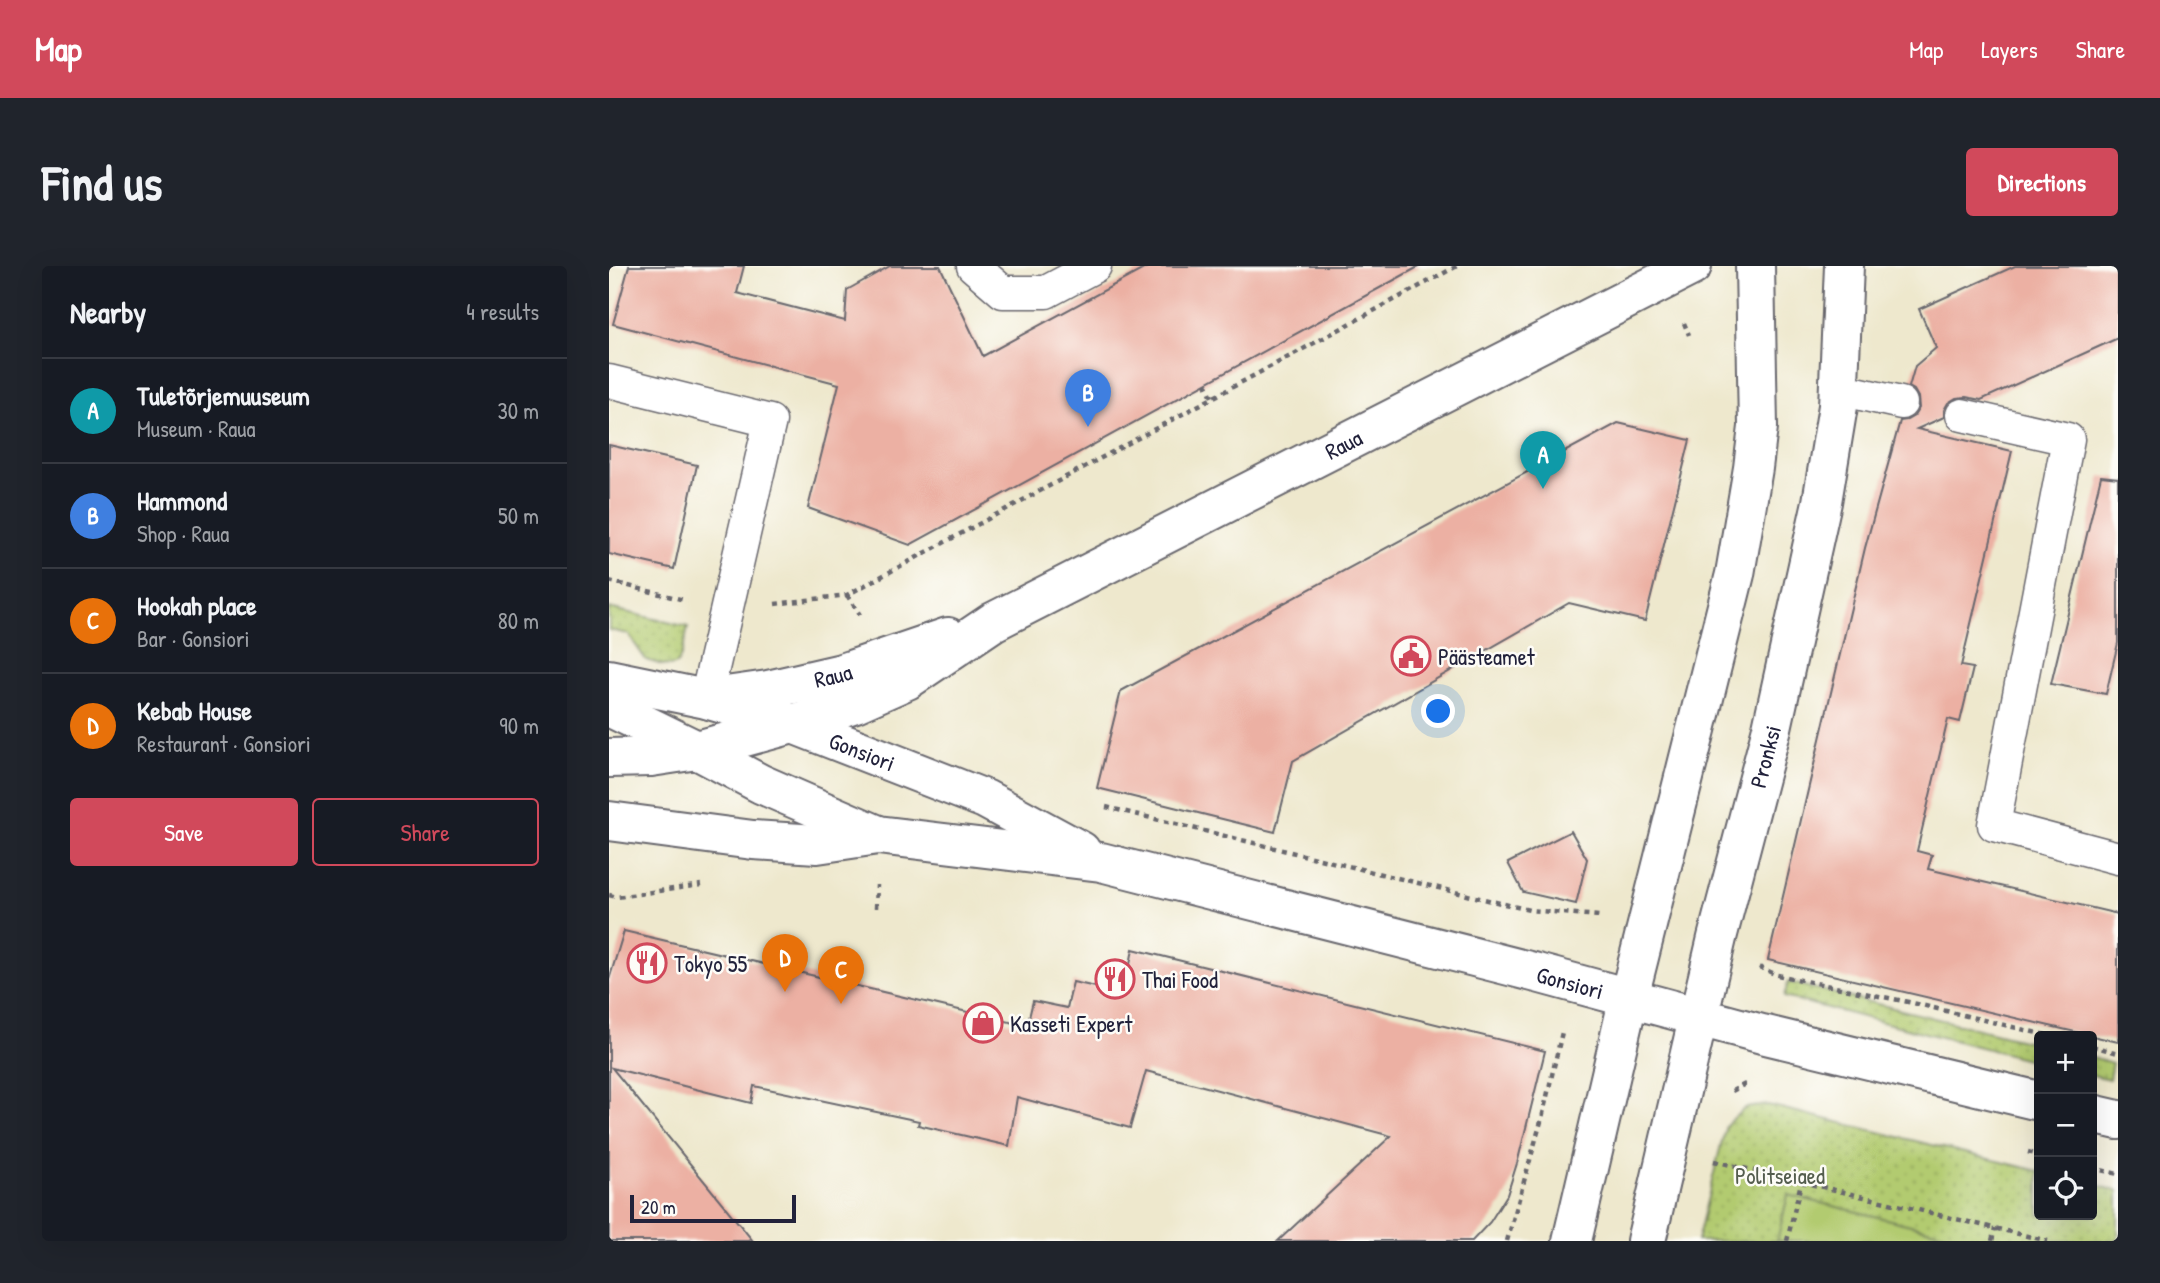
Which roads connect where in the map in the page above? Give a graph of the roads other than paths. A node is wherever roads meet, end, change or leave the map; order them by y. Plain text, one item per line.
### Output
1 (972, 266) edge
2 (1095, 266) edge
3 (1692, 266) edge
4 (1755, 266) edge
5 (1844, 266) edge
6 (609, 381) edge
7 (1839, 389) junction
8 (1901, 404) dead end
9 (1962, 415) dead end
10 (993, 622) junction
11 (609, 679) edge
12 (706, 699) junction
13 (609, 707) edge
14 (793, 724) junction
15 (697, 750) junction
16 (609, 758) edge
17 (609, 821) edge
18 (879, 835) junction
19 (2118, 858) edge
20 (1101, 862) junction
21 (1629, 997) junction
22 (1700, 1017) junction
23 (2034, 1100) edge
24 (2097, 1115) edge
25 (2118, 1120) edge
26 (1571, 1241) edge
27 (1646, 1241) edge

1 - 2 lane
3 - 10 main road, Raua
4 - 21 main road
5 - 7 main road, Pronksi
6 - 12 lane
7 - 8 lane
7 - 22 main road, Pronksi
9 - 19 lane
10 - 12 main road, Raua
10 - 14 main road, Raua
11 - 12 main road, Gonsiori
12 - 14 main road, Gonsiori
13 - 15 main road, Gonsiori
14 - 15 main road, Raua
14 - 20 main road, Gonsiori
15 - 16 main road, Raua
15 - 18 main road, Gonsiori
17 - 18 main road, Gonsiori
18 - 20 main road, Gonsiori
20 - 21 main road, Gonsiori
21 - 22 main road, Gonsiori
21 - 26 main road
22 - 23 main road, Gonsiori
22 - 27 main road, Pronksi
24 - 25 main road

